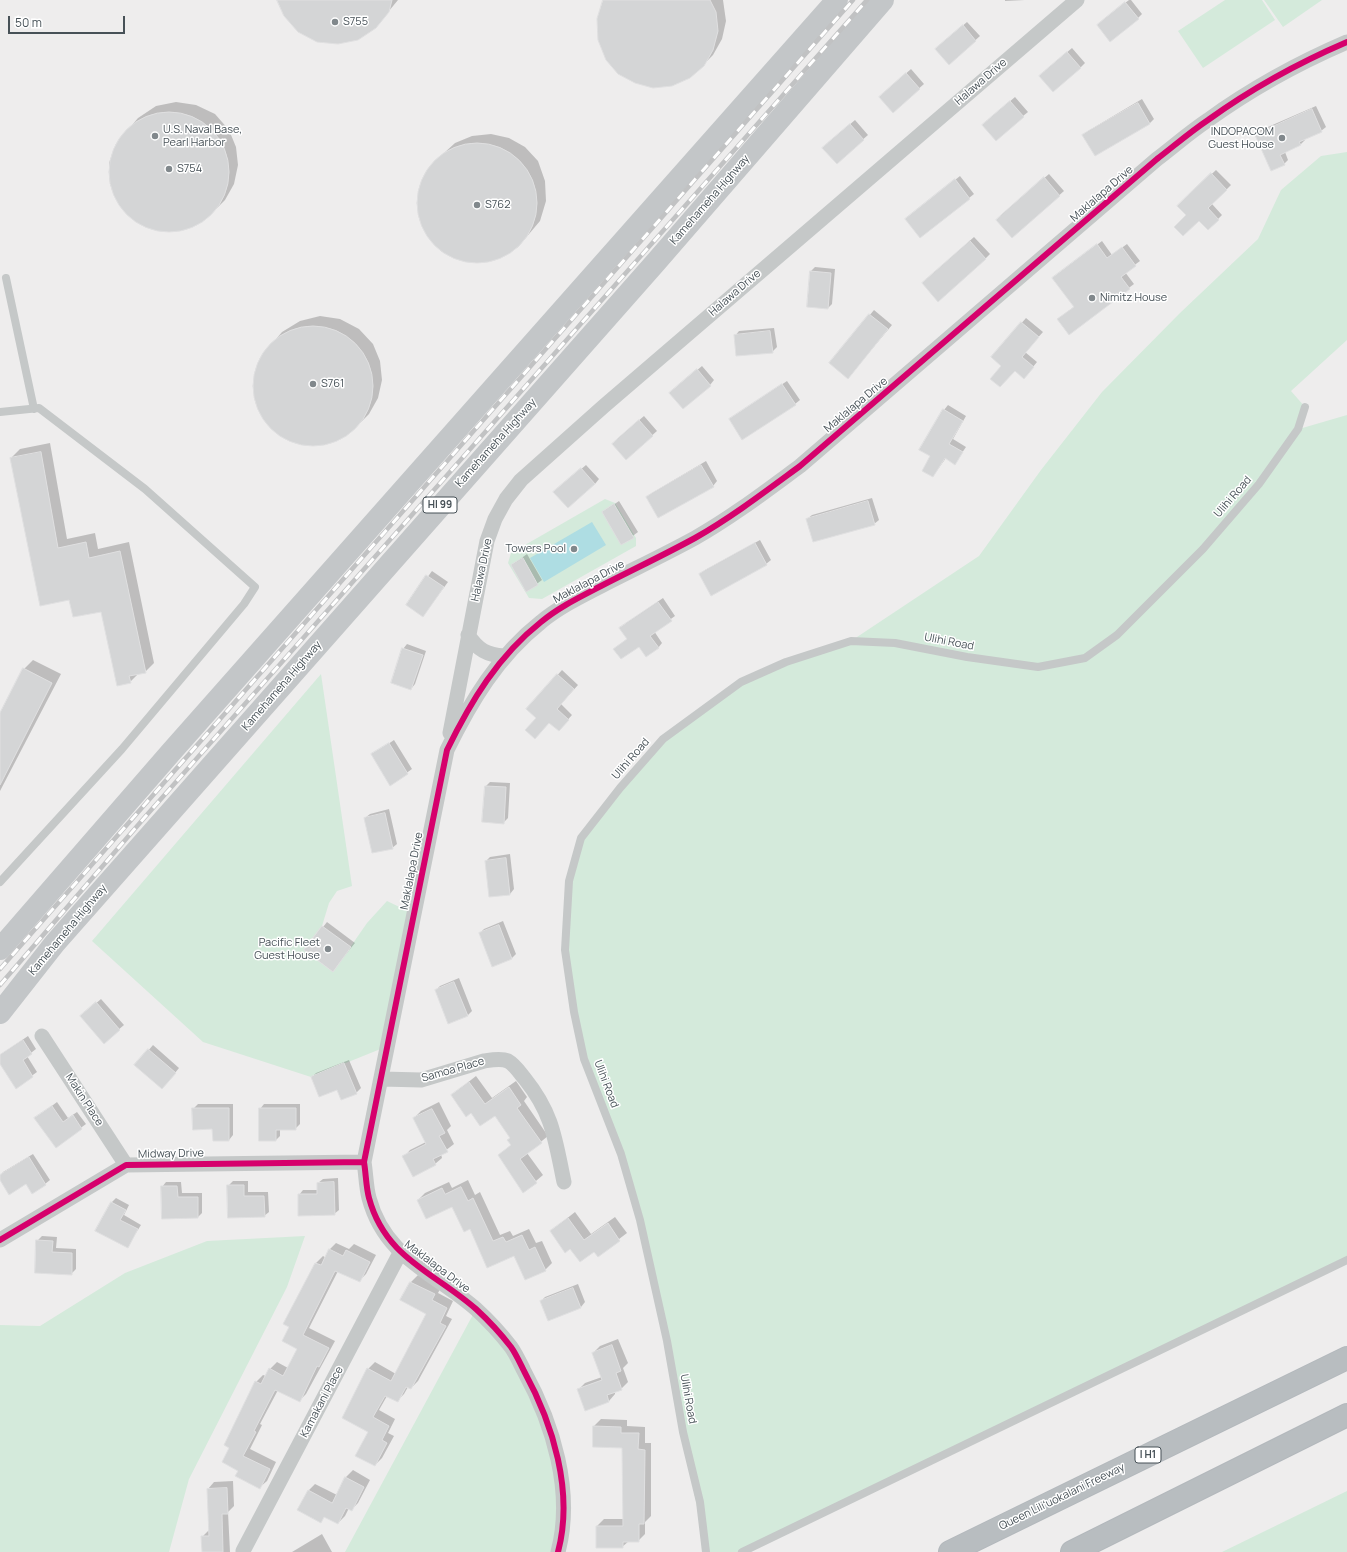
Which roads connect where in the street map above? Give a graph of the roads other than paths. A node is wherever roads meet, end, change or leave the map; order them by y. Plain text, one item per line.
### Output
1 (837, 0) edge
2 (884, 0) edge
3 (1074, 1) edge
4 (1347, 42) edge
5 (6, 278) dead end
6 (1305, 407) dead end
7 (34, 409) junction
8 (0, 412) edge
9 (468, 635) junction
10 (504, 656) junction
11 (447, 750) junction
12 (0, 882) edge
13 (0, 949) edge
14 (0, 1013) edge
15 (42, 1036) dead end
16 (382, 1079) junction
17 (364, 1162) junction
18 (126, 1165) junction
19 (564, 1182) dead end
20 (0, 1240) edge
21 (400, 1253) junction
22 (1347, 1260) edge
23 (1347, 1358) edge
24 (1347, 1415) edge
25 (243, 1551) dead end
26 (558, 1552) edge
27 (706, 1552) edge
28 (742, 1552) edge
29 (950, 1552) edge
30 (1072, 1552) edge

1 - 13 main road
2 - 14 main road, Kamehameha Highway / HI 99
3 - 9 street, Halawa Drive
4 - 10 street, Maklalapa Drive
5 - 7 lane
6 - 27 lane, Ulihi Road
7 - 8 lane
7 - 12 lane
9 - 10 street
9 - 11 street, Halawa Drive
10 - 11 street, Maklalapa Drive
11 - 16 street, Maklalapa Drive
15 - 18 street, Makin Place
16 - 17 street, Maklalapa Drive
16 - 19 street, Samoa Place
17 - 18 street, Midway Drive
17 - 21 street, Maklalapa Drive
18 - 20 street, Midway Drive
21 - 25 street, Kamakani Place
21 - 26 street, Maklalapa Drive
22 - 28 lane
23 - 29 highway, Queen Liliʻuokalani Freeway / I H1
24 - 30 highway

